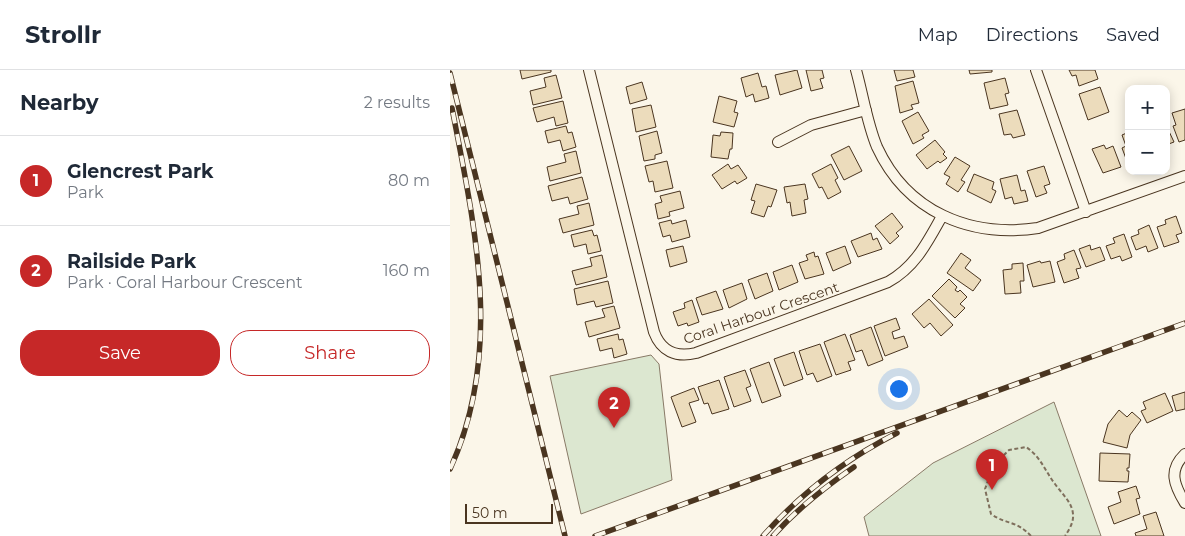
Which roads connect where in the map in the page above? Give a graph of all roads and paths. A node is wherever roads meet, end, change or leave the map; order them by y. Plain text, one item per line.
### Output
1 (589, 70) edge
2 (856, 70) edge
3 (1036, 70) edge
4 (866, 110) junction
5 (778, 142) dead end
6 (1185, 176) edge
7 (1086, 212) junction
8 (942, 216) junction
9 (1185, 454) edge
10 (1185, 503) edge
11 (1030, 536) edge
12 (1065, 536) edge

1 - 8 street, Coral Harbour Crescent
2 - 4 street
3 - 7 street
4 - 5 street
4 - 8 street
6 - 7 street
7 - 8 street
9 - 10 street
11 - 12 path

